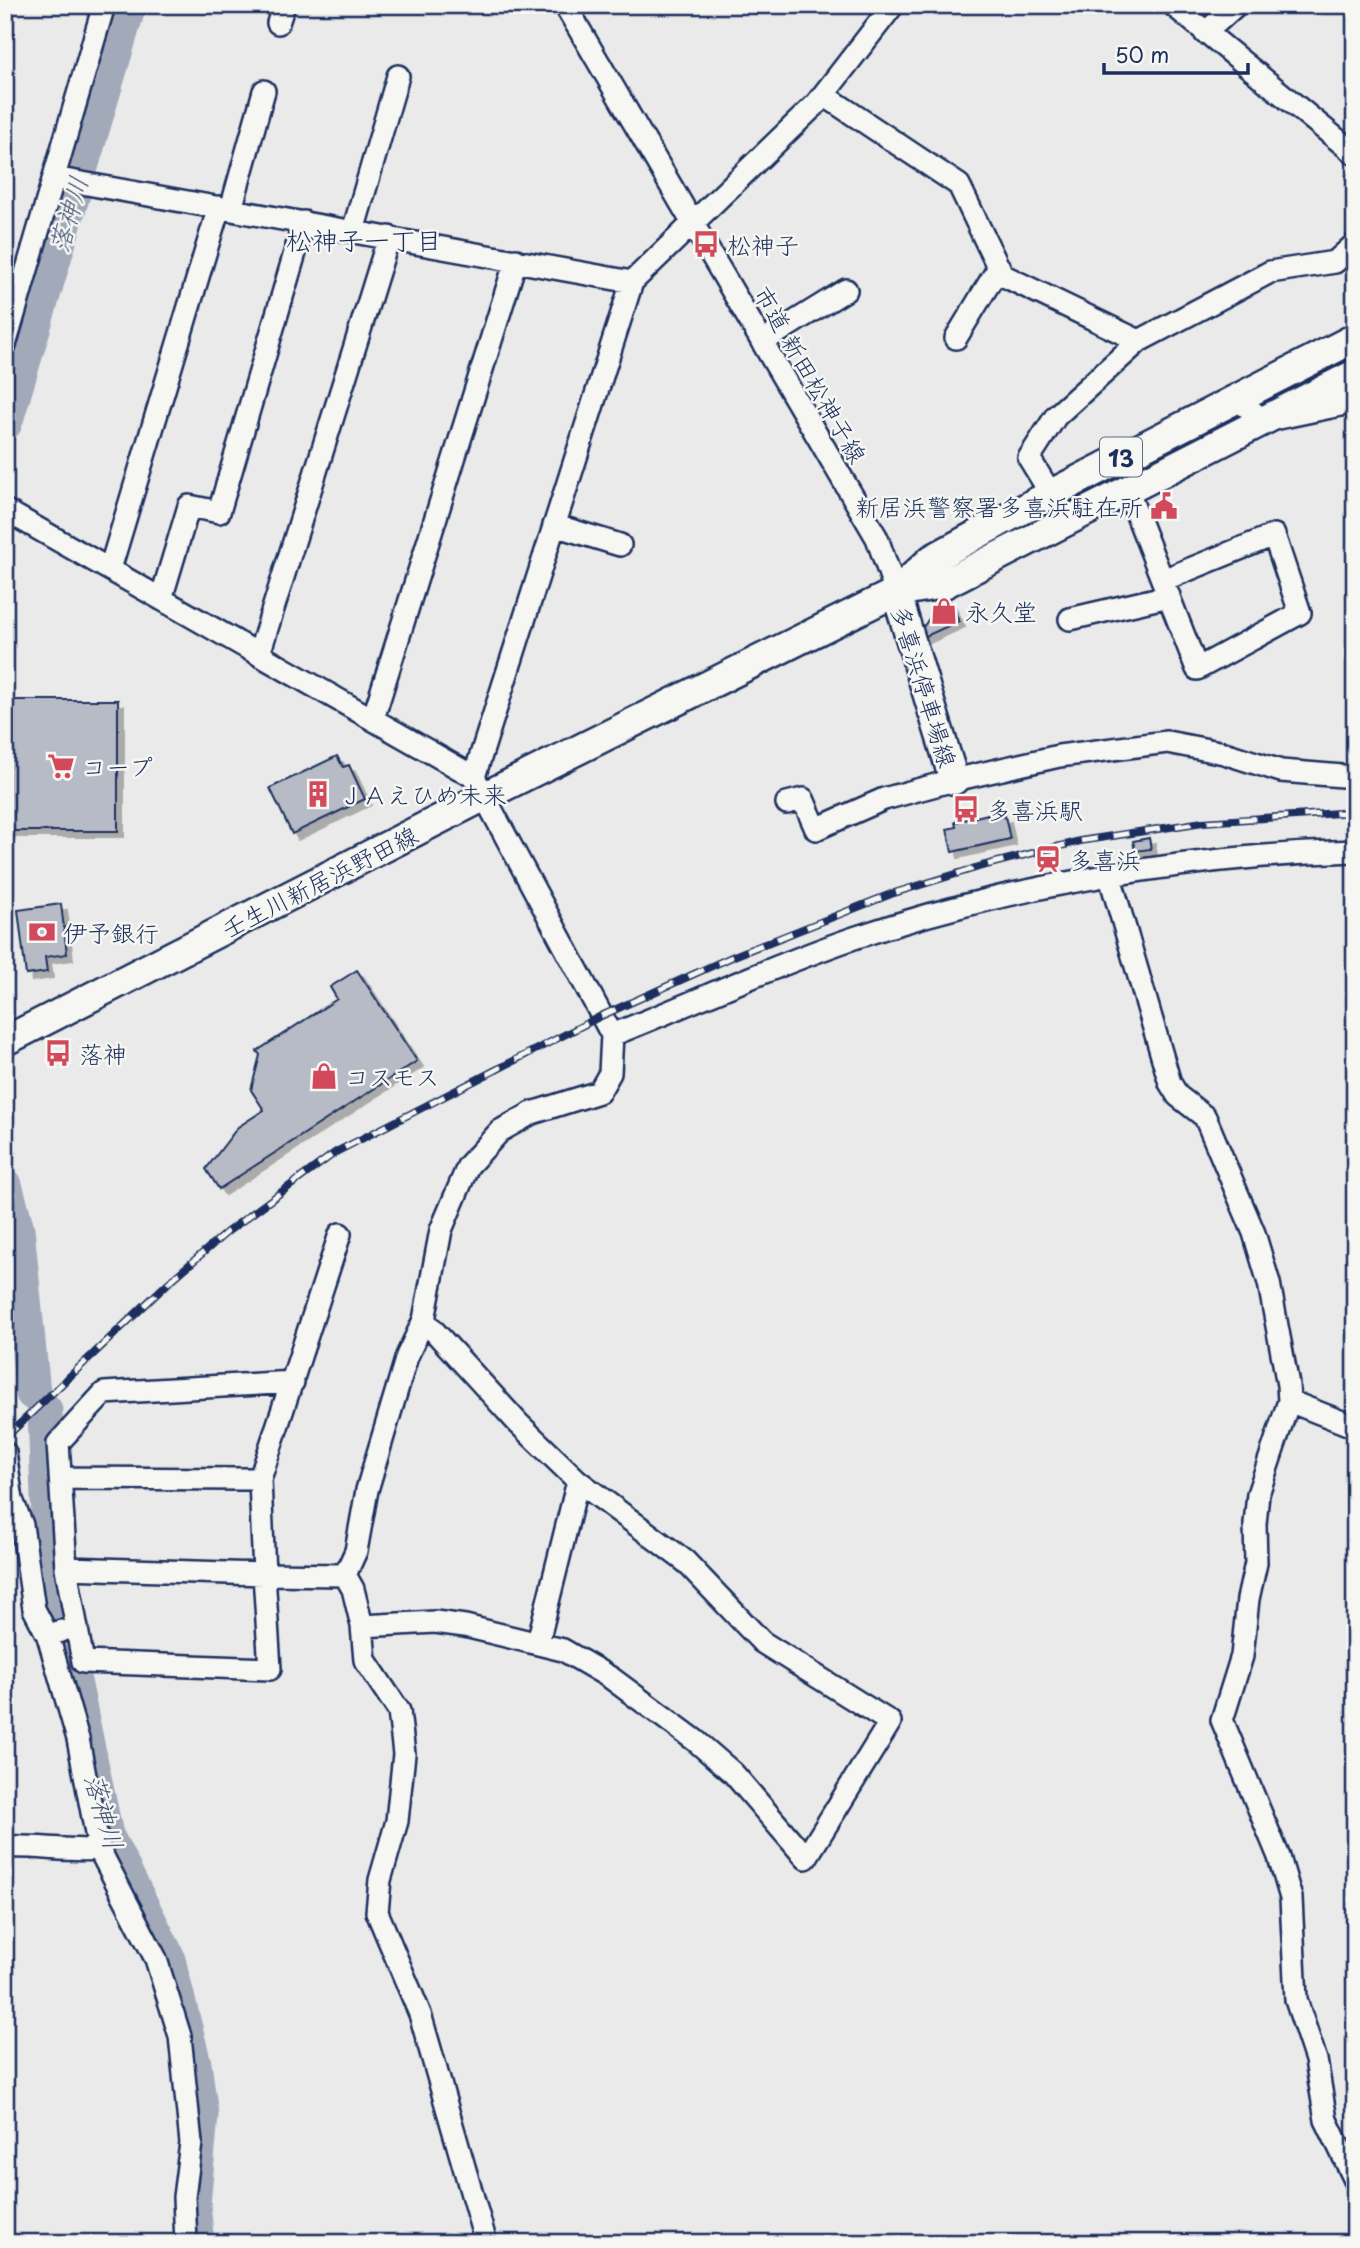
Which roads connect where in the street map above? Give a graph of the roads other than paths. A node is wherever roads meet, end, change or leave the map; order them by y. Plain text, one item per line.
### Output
1 (104, 5) edge
2 (565, 5) edge
3 (893, 5) edge
4 (1173, 5) edge
5 (1236, 5) edge
6 (1205, 33) junction
7 (398, 76) dead end
8 (264, 91) dead end
9 (824, 95) junction
10 (1355, 154) edge
11 (57, 178) junction
12 (225, 209) junction
13 (304, 222) junction
14 (695, 223) junction
15 (353, 231) junction
16 (389, 237) junction
17 (1355, 244) edge
18 (516, 260) junction
19 (999, 267) junction
20 (632, 282) junction
21 (846, 290) dead end
22 (956, 338) dead end
23 (1355, 338) edge
24 (1139, 341) junction
25 (762, 342) junction
26 (5, 345) edge
27 (1355, 374) edge
28 (1236, 398) junction
29 (1355, 402) edge
30 (1264, 421) junction
31 (1128, 492) junction
32 (1051, 494) junction
33 (5, 510) edge
34 (554, 525) junction
35 (620, 545) dead end
36 (110, 569) junction
37 (1166, 588) junction
38 (896, 592) junction
39 (161, 598) junction
40 (1070, 619) dead end
41 (259, 654) junction
42 (373, 719) junction
43 (1355, 777) edge
44 (954, 780) junction
45 (479, 786) junction
46 (787, 803) dead end
47 (1355, 851) edge
48 (1110, 877) junction
49 (612, 1035) junction
50 (5, 1041) edge
51 (340, 1234) dead end
52 (424, 1320) junction
53 (293, 1382) junction
54 (1289, 1401) junction
55 (1355, 1427) edge
56 (5, 1453) edge
57 (60, 1478) junction
58 (260, 1479) junction
59 (578, 1481) junction
60 (9, 1502) edge
61 (66, 1568) junction
62 (264, 1574) junction
63 (345, 1575) junction
64 (75, 1625) junction
65 (362, 1626) junction
66 (49, 1636) junction
67 (538, 1642) junction
68 (5, 1847) edge
69 (99, 1849) junction
70 (1355, 2180) edge
71 (186, 2243) edge
72 (486, 2243) edge

1 - 11 street
2 - 14 street, 市道 新田松神子線
3 - 9 street
4 - 6 street
5 - 6 street
6 - 10 street
7 - 15 street
8 - 12 street
9 - 14 street
9 - 19 street
11 - 12 street
11 - 26 street
12 - 13 street
12 - 36 street
13 - 15 street
13 - 39 street
14 - 20 street
14 - 25 street, 市道 新田松神子線
15 - 16 street
16 - 18 street
16 - 41 street
17 - 24 street
18 - 20 street
18 - 42 street
19 - 22 street
19 - 24 street
20 - 34 street
21 - 25 street
23 - 28 main road, 壬生川新居浜野田線 / 13
24 - 32 street
25 - 38 street, 市道 新田松神子線
27 - 30 main road, 壬生川新居浜野田線 / 13
28 - 30 street
28 - 32 main road, 壬生川新居浜野田線 / 13
29 - 30 street
30 - 31 main road, 壬生川新居浜野田線 / 13
31 - 37 street
31 - 38 main road, 壬生川新居浜野田線 / 13
32 - 38 main road, 壬生川新居浜野田線 / 13
33 - 36 street
34 - 35 street
34 - 45 street
36 - 39 street
37 - 37 street
37 - 40 street
38 - 44 main road, 多喜浜停車場線
38 - 45 main road, 壬生川新居浜野田線 / 13
39 - 41 street
41 - 42 street
42 - 45 street
43 - 44 street
44 - 46 street
45 - 49 street
45 - 50 main road, 壬生川新居浜野田線 / 13
47 - 48 street
48 - 49 street
48 - 54 street
49 - 52 street
51 - 53 street
52 - 59 street
52 - 63 street
53 - 57 street
53 - 58 street
54 - 55 street
54 - 70 street
56 - 60 street
57 - 58 street
57 - 61 street
58 - 62 street
59 - 67 street
59 - 67 street
60 - 66 street
61 - 62 street
61 - 64 street
62 - 63 street
62 - 64 street
63 - 65 street
64 - 66 street
65 - 67 street
65 - 72 street
66 - 69 street
68 - 69 street
69 - 71 street

